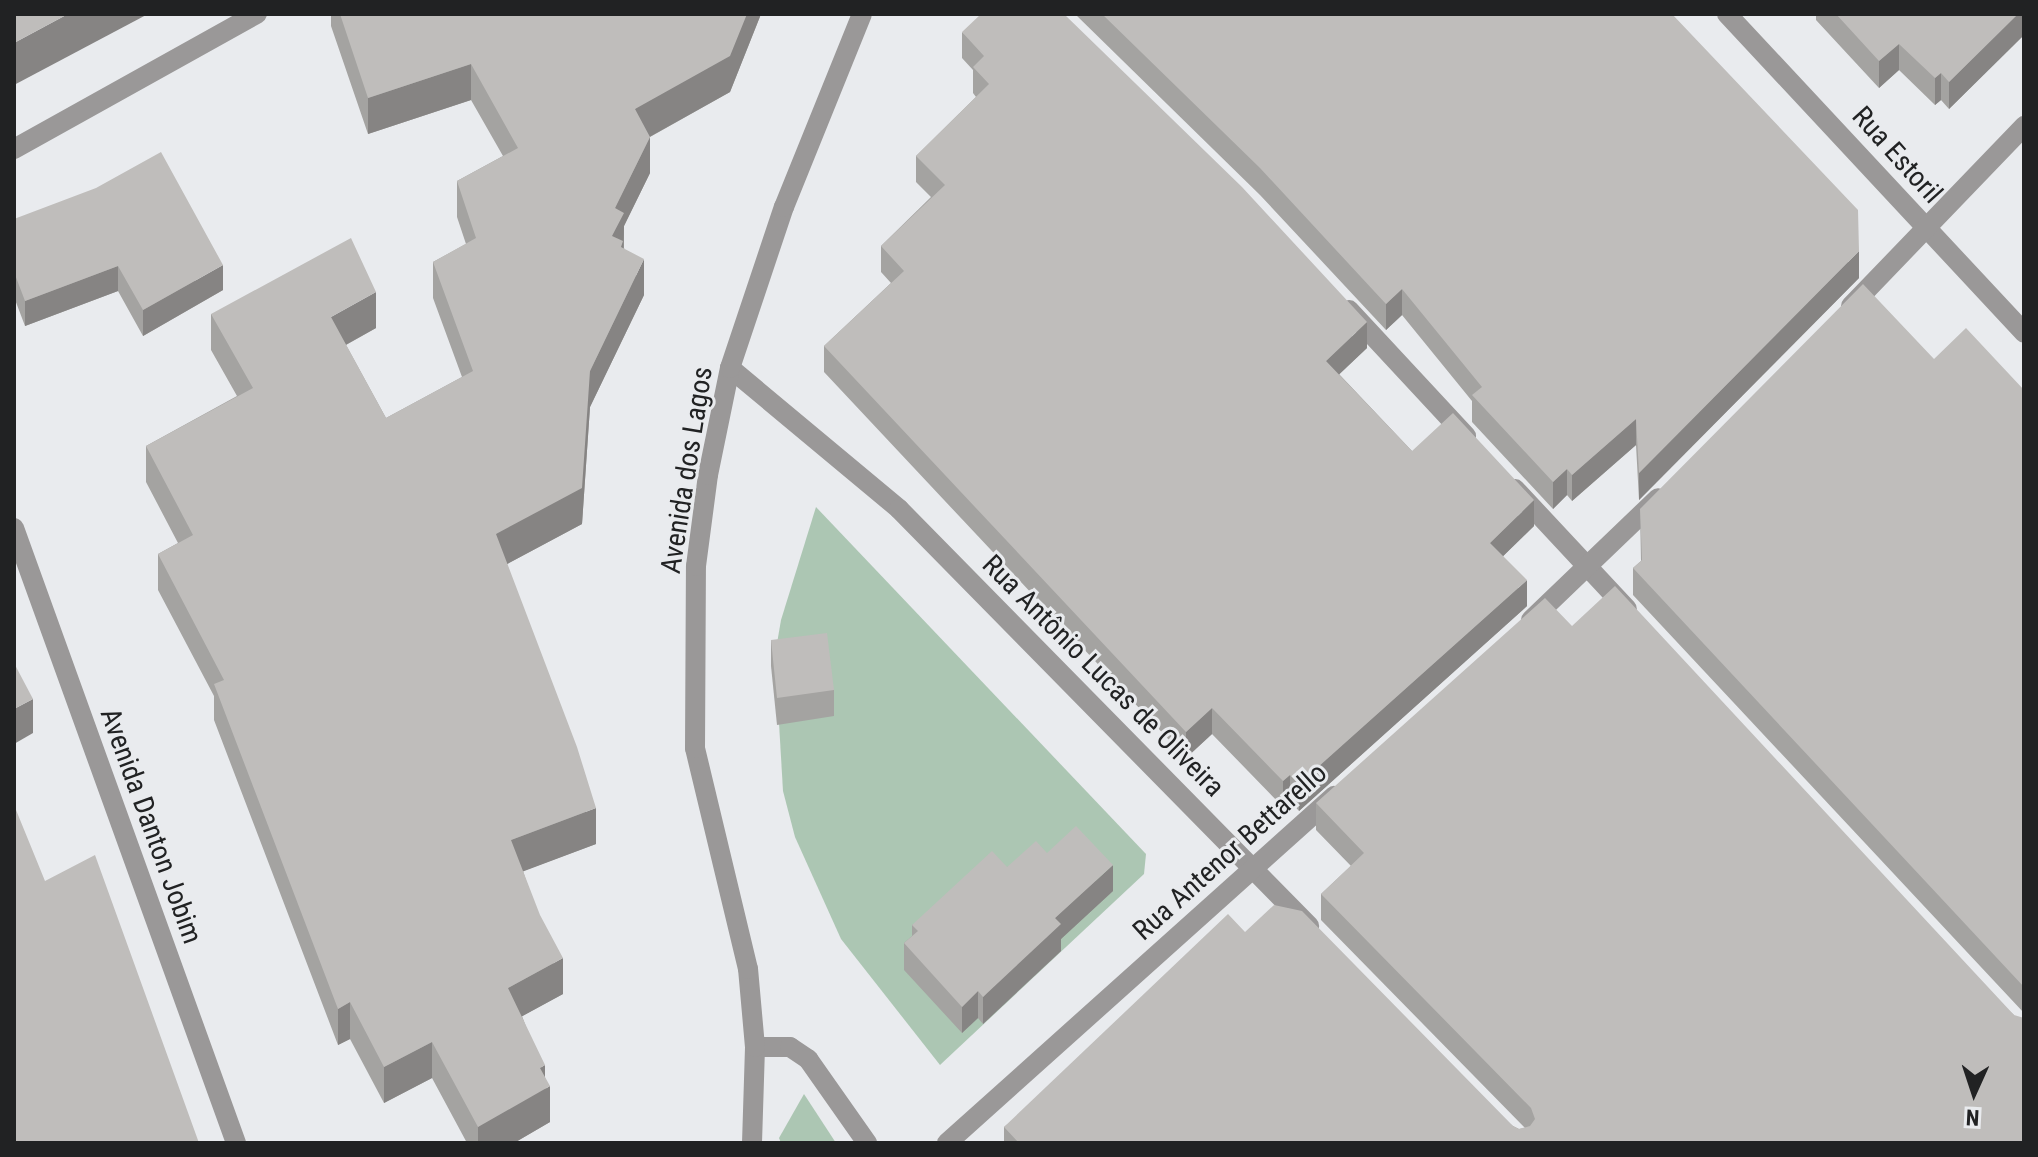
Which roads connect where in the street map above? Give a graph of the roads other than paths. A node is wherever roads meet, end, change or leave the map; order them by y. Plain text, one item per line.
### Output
1 (257, 14) edge
2 (862, 14) edge
3 (1727, 14) edge
4 (2024, 126) edge
5 (14, 149) edge
6 (1926, 229) junction
7 (1336, 295) edge
8 (1837, 319) edge
9 (2024, 333) edge
10 (730, 368) junction
11 (1483, 454) edge
12 (1504, 477) edge
13 (1671, 484) edge
14 (14, 528) edge
15 (1589, 568) junction
16 (1643, 626) edge
17 (1519, 630) edge
18 (1345, 786) edge
19 (1252, 869) junction
20 (1318, 936) edge
21 (755, 1047) junction
22 (236, 1143) edge
23 (752, 1143) edge
24 (867, 1143) edge
25 (947, 1143) edge

1 - 5 street
2 - 10 street, Avenida dos Lagos
3 - 6 street, Rua Estoril
4 - 6 street
6 - 8 street
6 - 9 street, Rua Estoril
7 - 11 street
10 - 19 street, Rua Antônio Lucas de Oliveira
10 - 21 street, Avenida dos Lagos
12 - 15 street
13 - 15 street
14 - 22 street, Avenida Danton Jobim
15 - 16 street
15 - 17 street
18 - 19 street, Rua Antenor Bettarello
19 - 20 street, Rua Antônio Lucas de Oliveira
19 - 25 street, Rua Antenor Bettarello
21 - 23 street, Avenida dos Lagos
21 - 24 street

